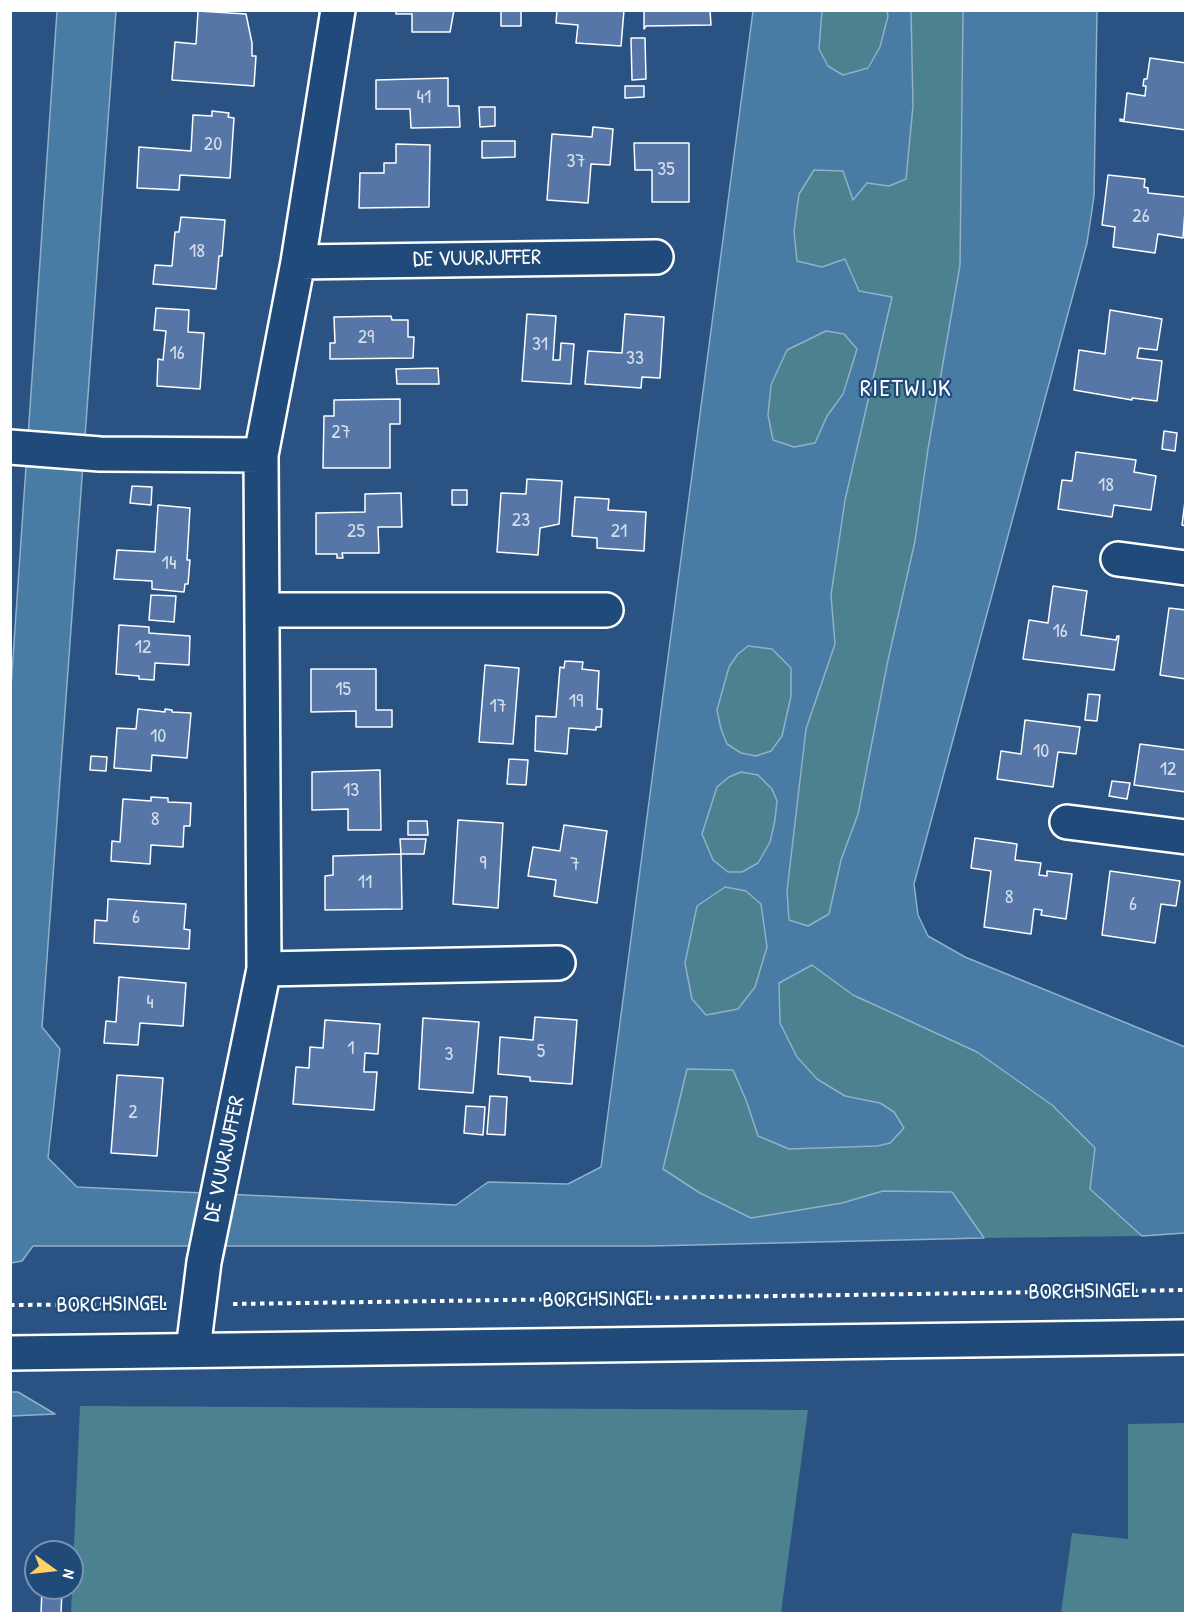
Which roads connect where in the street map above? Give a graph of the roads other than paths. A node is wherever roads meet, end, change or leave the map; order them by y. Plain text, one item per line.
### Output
1 (338, 10) edge
2 (656, 257) dead end
3 (298, 262) junction
4 (10, 447) edge
5 (261, 455) junction
6 (1118, 559) dead end
7 (1185, 568) edge
8 (262, 610) junction
9 (606, 610) dead end
10 (1067, 822) dead end
11 (1185, 837) edge
12 (558, 963) dead end
13 (264, 969) junction
14 (1185, 1337) edge
15 (194, 1350) junction
16 (10, 1353) edge

1 - 3 street, DE VUURJUFFER
2 - 3 street, DE VUURJUFFER
3 - 5 street, DE VUURJUFFER
4 - 5 street
5 - 8 street, DE VUURJUFFER
6 - 7 street
8 - 9 street
8 - 13 street, DE VUURJUFFER
10 - 11 street
12 - 13 street
13 - 15 street, DE VUURJUFFER
14 - 15 street, BORCHSINGEL
15 - 16 street, BORCHSINGEL

